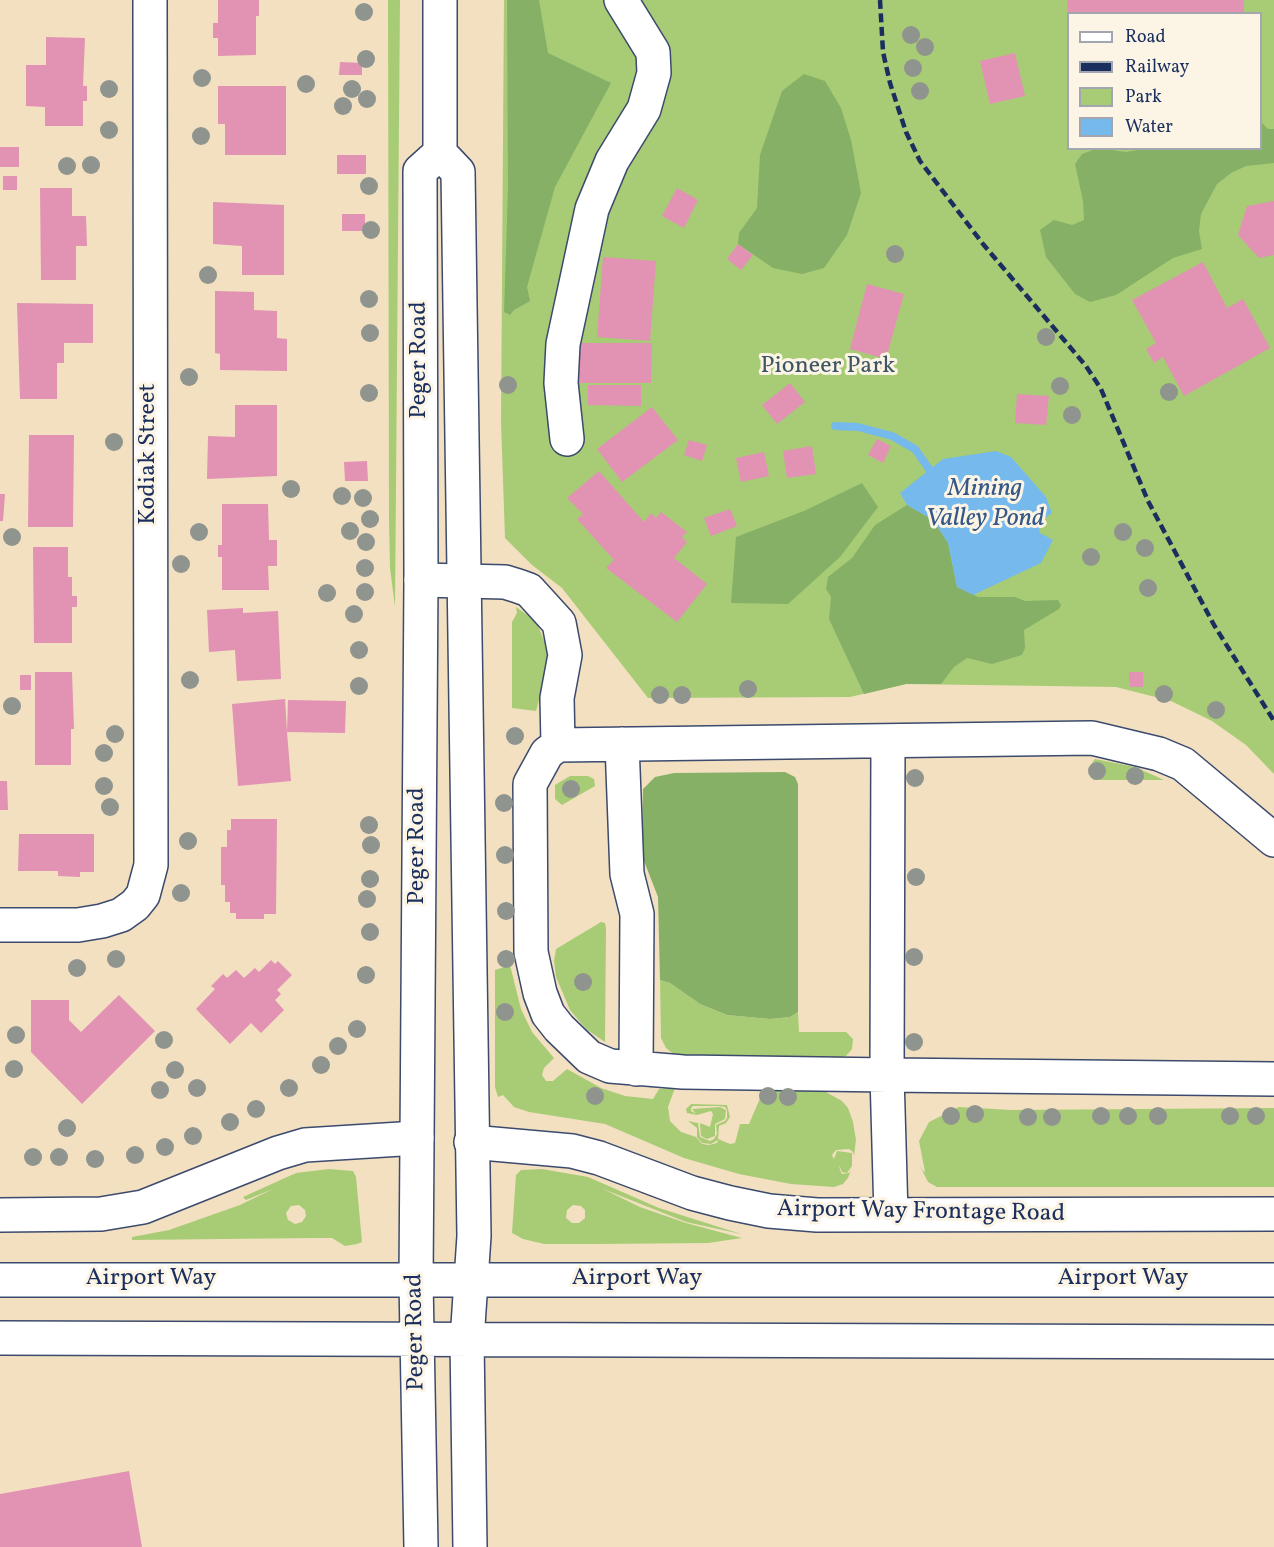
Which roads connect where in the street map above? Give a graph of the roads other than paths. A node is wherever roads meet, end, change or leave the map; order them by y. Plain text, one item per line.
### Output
1 (150, 0) edge
2 (440, 0) edge
3 (621, 0) edge
4 (440, 153) junction
5 (567, 439) dead end
6 (421, 580) junction
7 (465, 580) junction
8 (888, 741) junction
9 (622, 744) junction
10 (558, 745) junction
11 (1274, 840) edge
12 (0, 925) edge
13 (636, 1069) junction
14 (887, 1075) junction
15 (1274, 1079) edge
16 (417, 1138) junction
17 (471, 1142) junction
18 (1274, 1214) edge
19 (0, 1215) edge
20 (891, 1215) junction
21 (0, 1280) edge
22 (471, 1280) junction
23 (416, 1281) junction
24 (1274, 1281) edge
25 (0, 1338) edge
26 (417, 1340) junction
27 (467, 1340) junction
28 (1274, 1342) edge
29 (420, 1547) edge
30 (470, 1547) edge

1 - 12 main road, Kodiak Street
2 - 4 main road
3 - 5 main road
4 - 6 main road, Peger Road
4 - 7 main road, Peger Road
6 - 7 main road
6 - 16 main road, Peger Road
7 - 10 main road
7 - 17 main road, Peger Road
8 - 9 main road
8 - 11 main road
8 - 14 main road
9 - 10 main road
9 - 13 main road
10 - 13 main road
13 - 14 main road
14 - 15 main road
14 - 20 main road
16 - 19 main road
16 - 23 main road, Peger Road
17 - 20 main road, Airport Way Frontage Road
17 - 22 main road, Peger Road
18 - 20 main road, Airport Way Frontage Road
21 - 23 main road, Airport Way
22 - 23 main road, Airport Way
22 - 24 main road, Airport Way
22 - 27 main road, Peger Road
23 - 26 main road, Peger Road
25 - 26 main road
26 - 27 main road
26 - 29 main road, Peger Road
27 - 28 main road
27 - 30 main road, Peger Road

